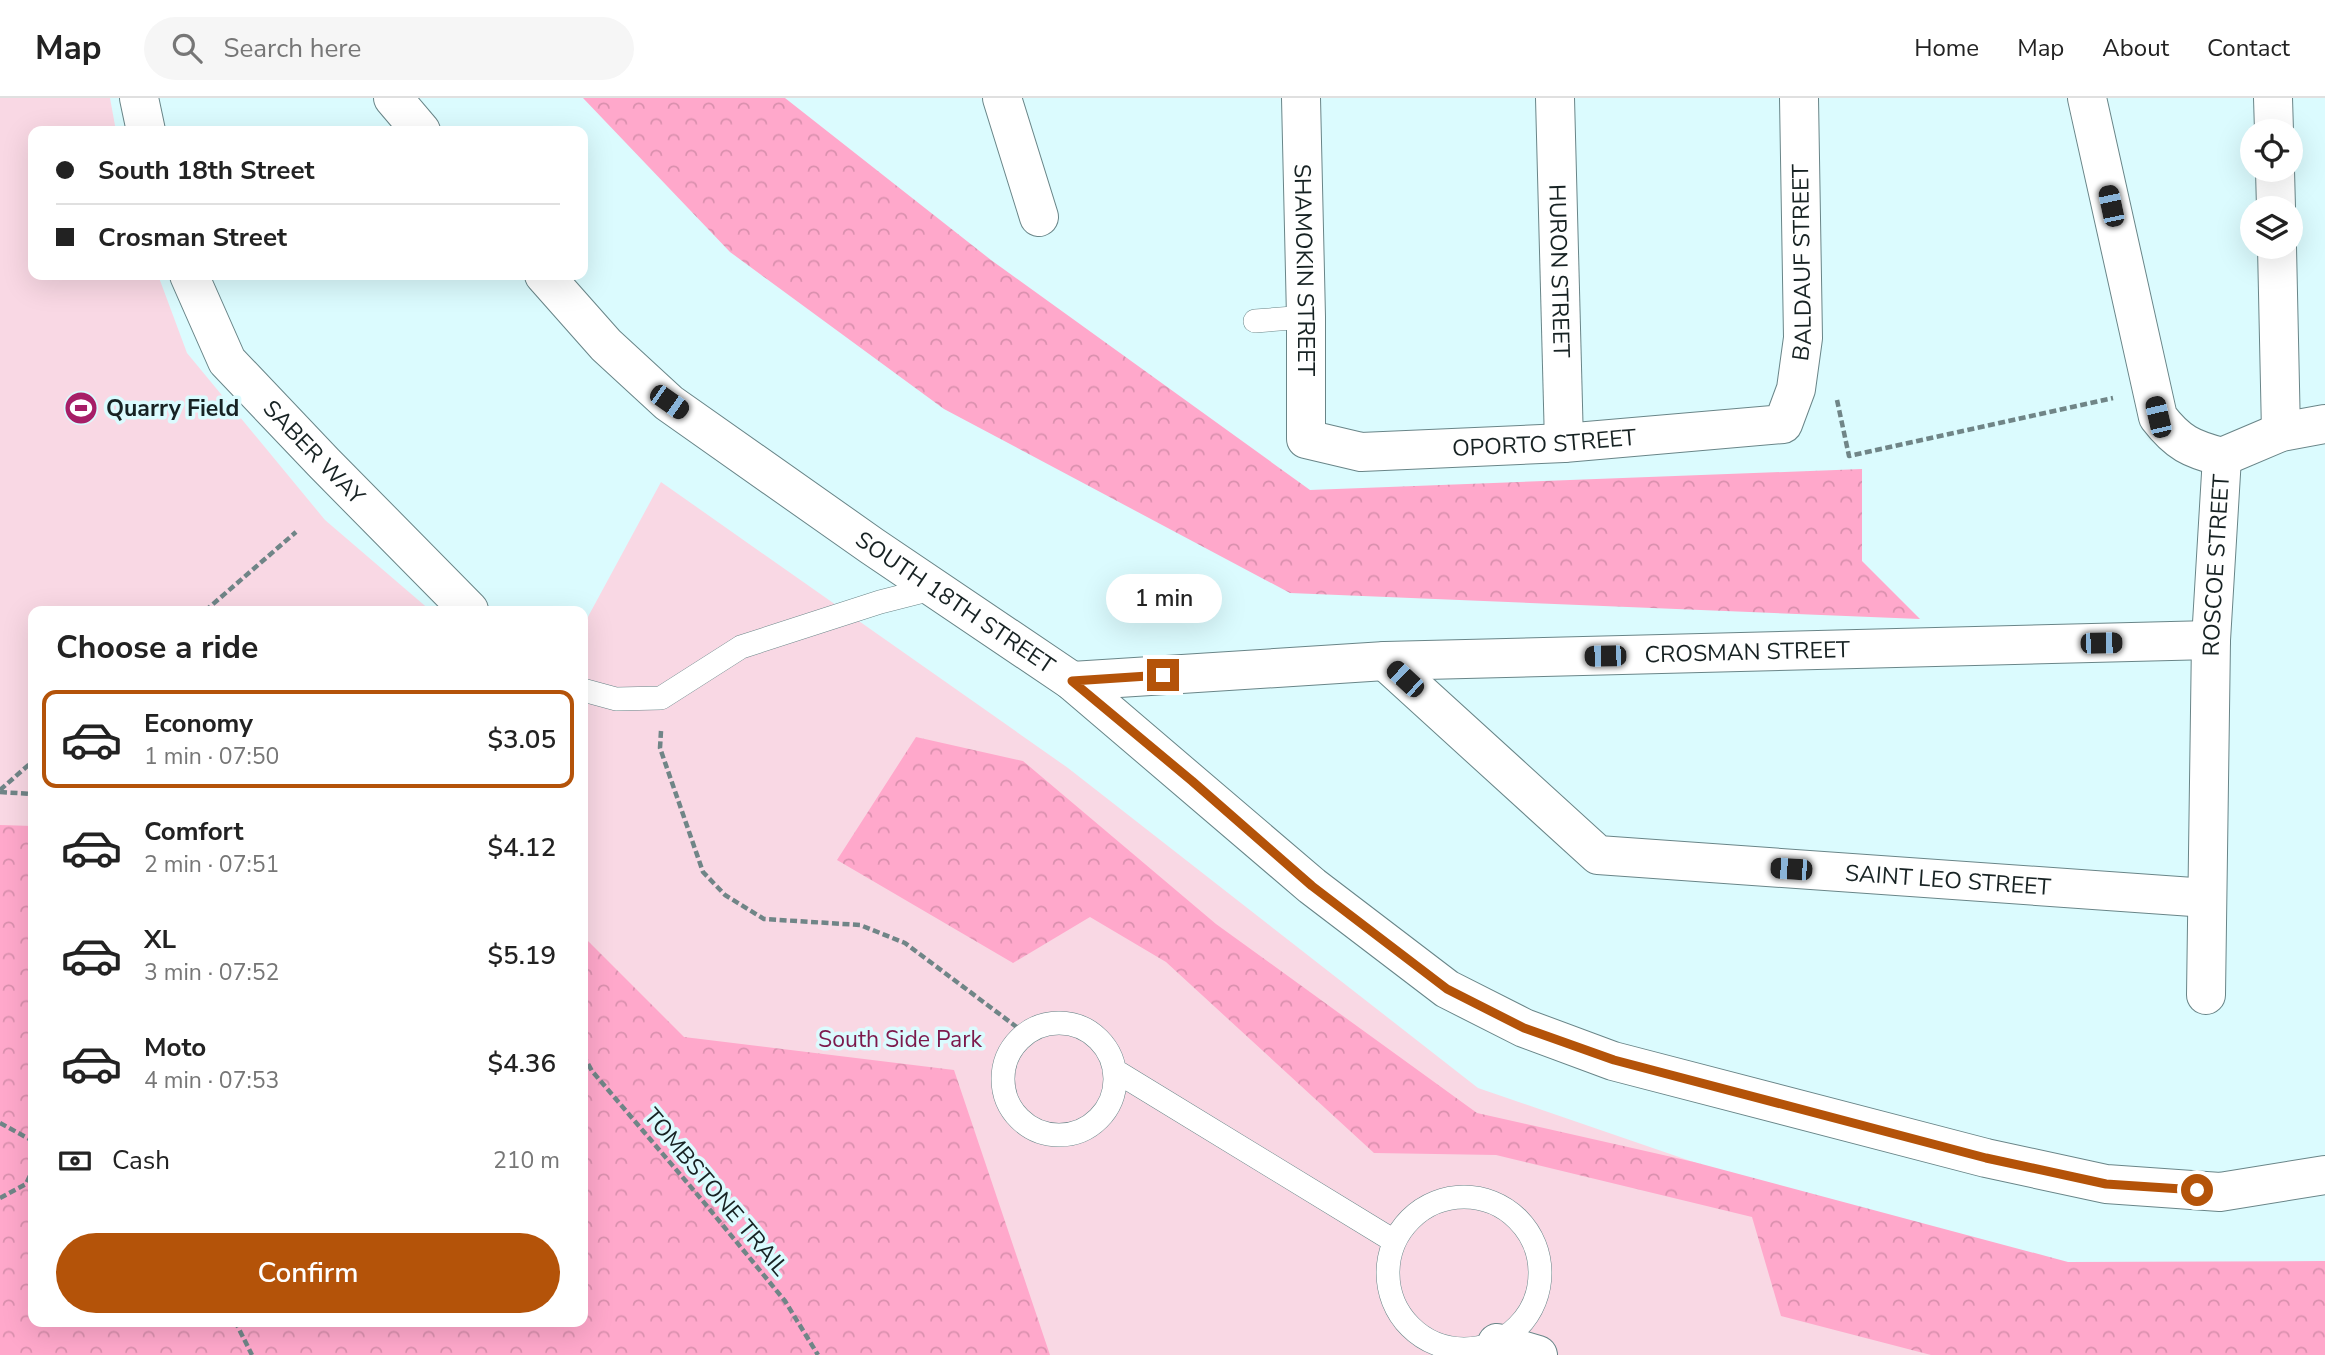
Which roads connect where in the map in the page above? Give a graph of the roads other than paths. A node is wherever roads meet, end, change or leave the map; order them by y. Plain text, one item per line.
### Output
1 (139, 98) edge
2 (393, 98) edge
3 (1002, 98) edge
4 (1301, 98) edge
5 (1555, 98) edge
6 (1799, 98) edge
7 (2087, 98) edge
8 (2273, 98) edge
9 (2274, 119) edge
10 (145, 126) edge
11 (417, 126) edge
12 (1039, 217) dead end
13 (2277, 259) edge
14 (192, 280) edge
15 (548, 280) edge
16 (1306, 317) junction
17 (1255, 321) dead end
18 (1790, 406) joint
19 (2325, 424) edge
20 (2281, 432) junction
21 (1306, 439) joint
22 (1564, 443) junction
23 (2222, 457) junction
24 (934, 588) junction
25 (464, 606) edge
26 (2211, 640) junction
27 (1385, 661) junction
28 (1072, 681) junction
29 (588, 691) edge
30 (2207, 898) junction
31 (2206, 995) dead end
32 (1114, 1070) junction
33 (2325, 1175) edge
34 (1394, 1241) junction
35 (1497, 1343) junction
36 (1538, 1355) edge

1 - 10 street
2 - 11 street
3 - 12 street
4 - 16 street, SHAMOKIN STREET
5 - 22 street, HURON STREET
6 - 18 street, BALDAUF STREET
7 - 23 street, ROSCOE STREET
8 - 9 street
13 - 20 street
14 - 25 street, SABER WAY
15 - 24 street, SOUTH 18TH STREET
16 - 17 lane
16 - 21 street, SHAMOKIN STREET
18 - 22 street, OPORTO STREET
19 - 20 street
20 - 23 street
21 - 22 street, OPORTO STREET
23 - 26 street, ROSCOE STREET
24 - 28 street, SOUTH 18TH STREET
24 - 29 lane
26 - 27 street, CROSMAN STREET
26 - 30 street, ROSCOE STREET
27 - 28 street, CROSMAN STREET
27 - 30 street, SAINT LEO STREET
28 - 33 street, SOUTH 18TH STREET
30 - 31 street, ROSCOE STREET
32 - 32 lane
32 - 34 lane
34 - 35 lane
34 - 35 lane
35 - 36 street

